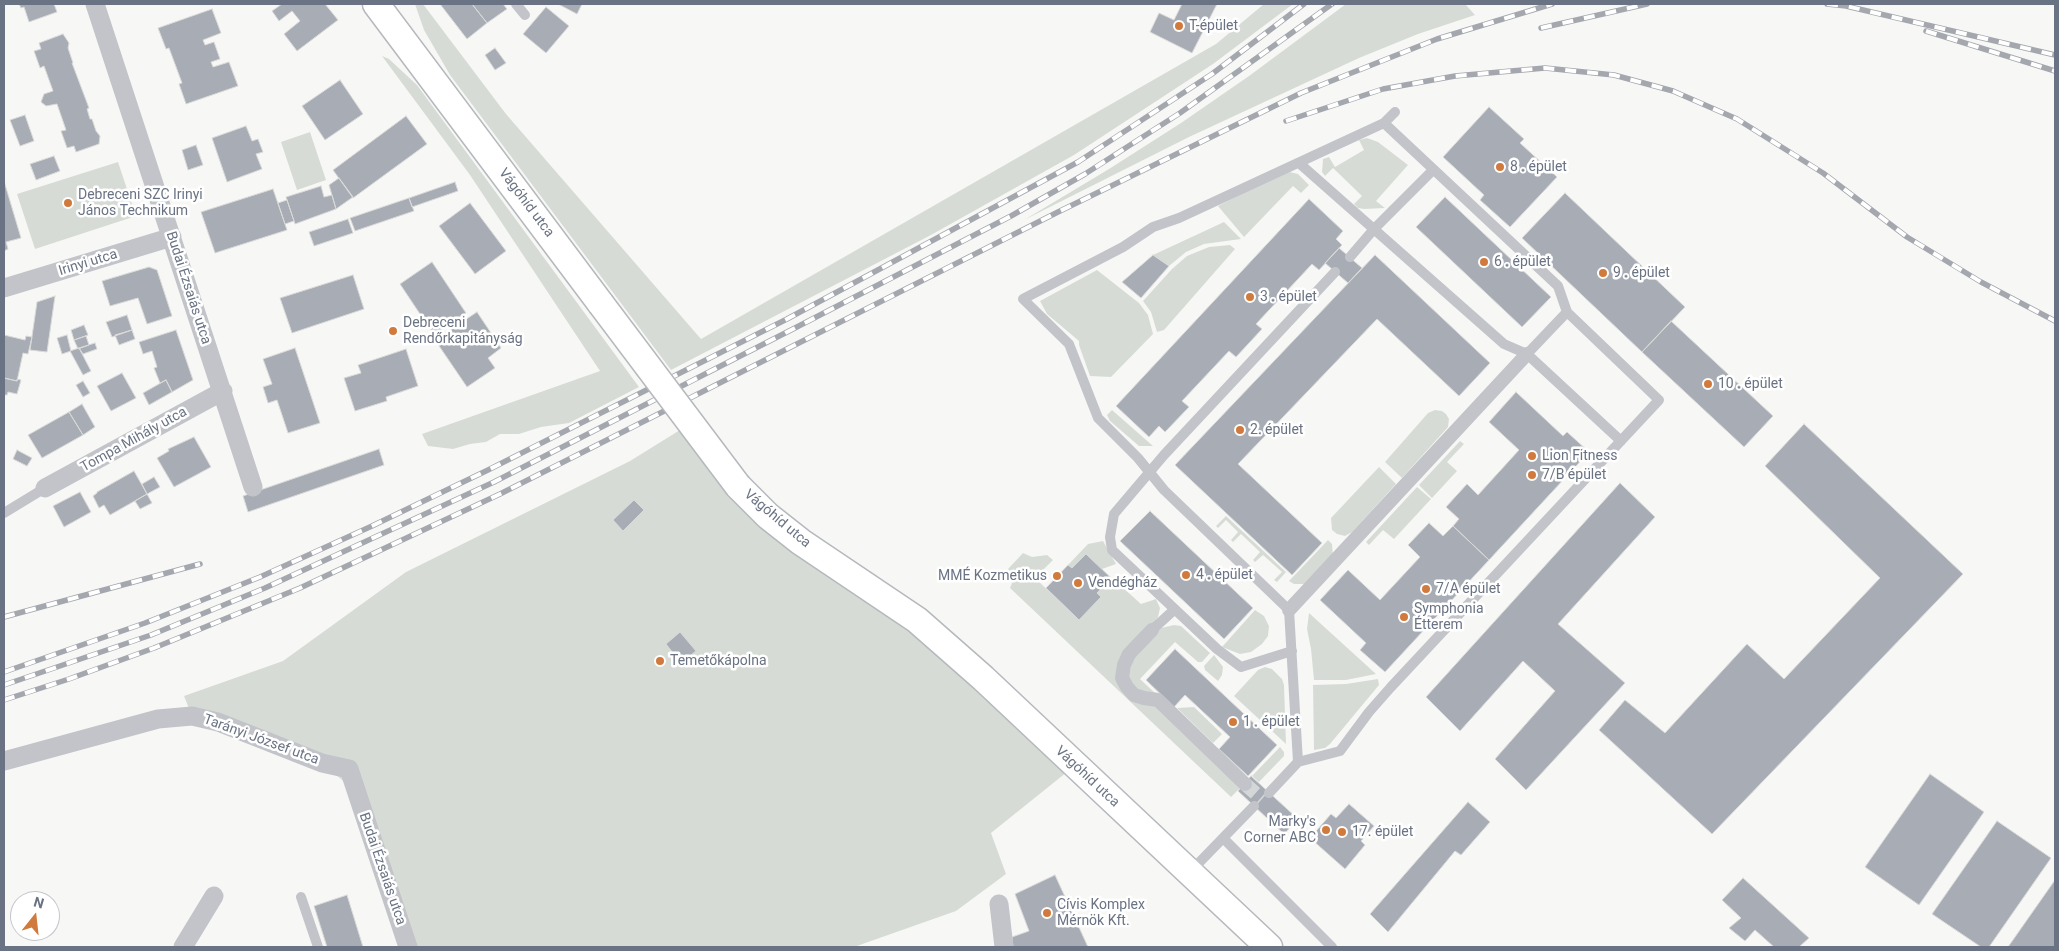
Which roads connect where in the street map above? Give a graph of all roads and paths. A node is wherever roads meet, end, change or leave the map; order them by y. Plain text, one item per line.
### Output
1 (95, 4) edge
2 (376, 4) edge
3 (516, 4) edge
4 (525, 15) dead end
5 (1395, 112) dead end
6 (1384, 123) junction
7 (1299, 163) junction
8 (1433, 170) junction
9 (1374, 229) junction
10 (172, 237) junction
11 (1350, 257) dead end
12 (1335, 272) dead end
13 (4, 288) edge
14 (1567, 312) junction
15 (1527, 354) junction
16 (222, 392) junction
17 (1621, 440) junction
18 (1150, 472) junction
19 (254, 487) dead end
20 (45, 488) joint
21 (9, 507) edge
22 (4, 513) edge
23 (1175, 609) junction
24 (1290, 610) junction
25 (1152, 630) joint
26 (1292, 651) junction
27 (4, 761) edge
28 (1298, 762) junction
29 (1245, 784) tunnel mouth
30 (355, 791) joint
31 (1269, 793) dead end
32 (1254, 806) dead end
33 (1223, 838) junction
34 (1189, 872) junction
35 (214, 896) dead end
36 (301, 897) dead end
37 (999, 904) dead end
38 (1261, 945) edge
39 (183, 947) edge
40 (318, 947) edge
41 (408, 947) edge
42 (1004, 947) edge
43 (1332, 947) edge

1 - 10 street, Budai Ézsaiás utca
2 - 34 main road, Vágóhíd utca, bridge
3 - 4 lane
5 - 6 lane
6 - 7 lane
6 - 8 lane
7 - 9 lane
7 - 18 lane
8 - 9 lane
8 - 14 lane
9 - 11 lane
9 - 15 lane
10 - 13 street, Irinyi utca
10 - 16 street, Budai Ézsaiás utca
12 - 18 lane
14 - 15 lane
14 - 17 lane
15 - 17 lane
15 - 24 street
16 - 19 street, Budai Ézsaiás utca
16 - 20 street, Tompa Mihály utca
17 - 28 lane
18 - 23 lane
18 - 24 lane
20 - 21 lane
21 - 22 lane
23 - 25 lane
23 - 26 lane
24 - 26 lane
25 - 29 street
26 - 28 lane
27 - 30 street, Tarányi József utca
28 - 31 lane
30 - 41 street, Budai Ézsaiás utca
32 - 33 lane
33 - 34 lane
33 - 43 lane
34 - 38 main road, Vágóhíd utca
35 - 39 street
36 - 40 lane
37 - 42 street

